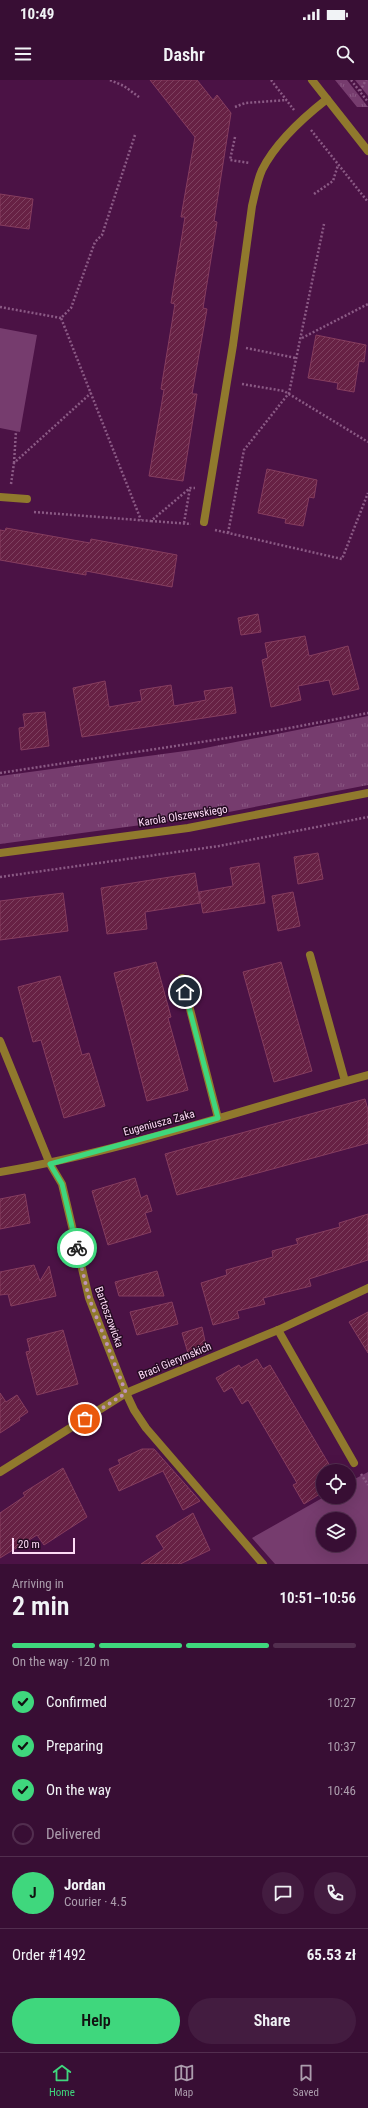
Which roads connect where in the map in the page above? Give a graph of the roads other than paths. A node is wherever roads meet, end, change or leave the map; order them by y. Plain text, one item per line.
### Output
1 (312, 80) edge
2 (327, 99) junction
3 (368, 151) edge
4 (0, 497) edge
5 (28, 499) dead end
6 (201, 524) road end
7 (368, 793) edge
8 (0, 853) edge
9 (310, 955) dead end
10 (182, 978) dead end
11 (0, 1041) edge
12 (368, 1075) edge
13 (345, 1081) junction
14 (218, 1118) junction
15 (50, 1164) junction
16 (0, 1172) edge
17 (368, 1288) edge
18 (278, 1330) junction
19 (126, 1393) junction
20 (354, 1463) dead end
21 (0, 1472) edge
22 (263, 1564) edge

1 - 2 street
2 - 3 street
2 - 6 street
4 - 5 street
7 - 8 street, Karola Olszewskiego
9 - 13 street
10 - 14 street
11 - 15 street, Bartoszowicka
12 - 13 street, Eugeniusza Zaka
13 - 14 street, Eugeniusza Zaka
14 - 15 street, Eugeniusza Zaka
15 - 16 street, Eugeniusza Zaka
15 - 19 street, Bartoszowicka
17 - 18 street, Braci Gierymskich
18 - 19 street, Braci Gierymskich
18 - 20 street
19 - 21 street, Braci Gierymskich
19 - 22 street, Bartoszowicka

